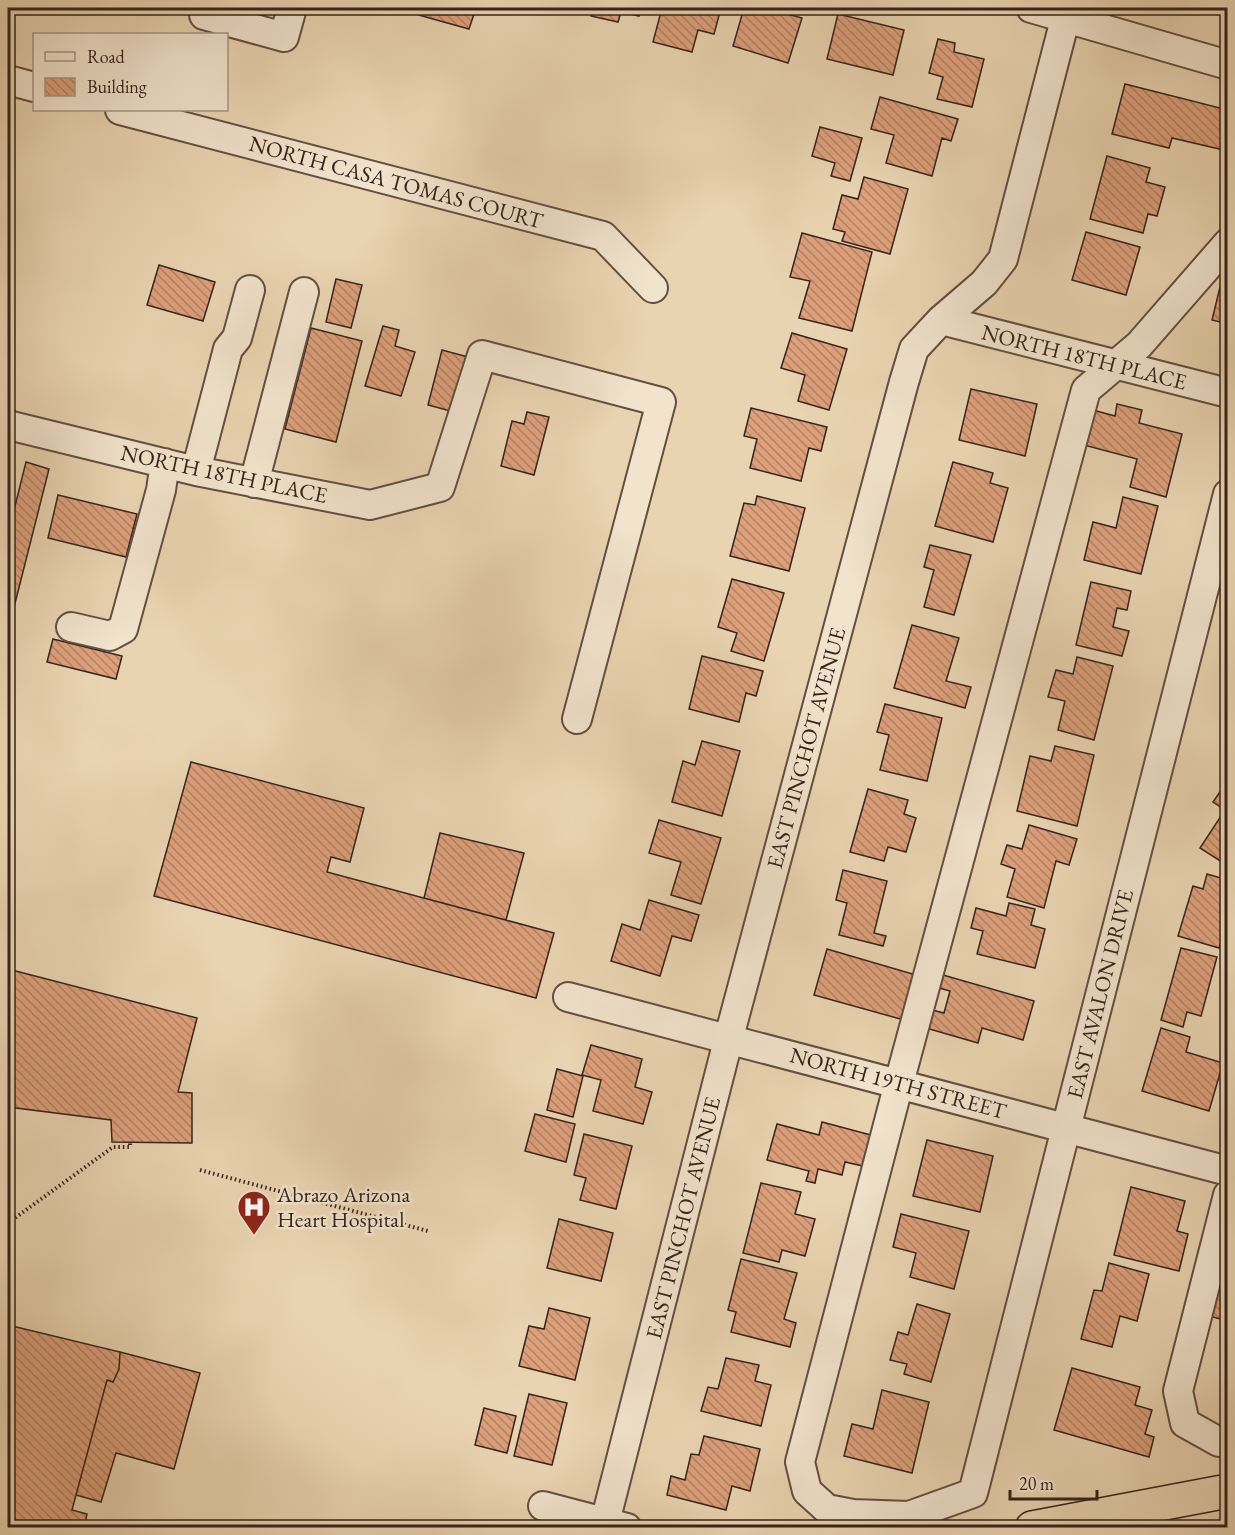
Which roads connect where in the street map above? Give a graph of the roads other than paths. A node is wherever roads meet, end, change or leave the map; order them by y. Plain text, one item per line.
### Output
1 (206, 8) edge
2 (292, 8) edge
3 (1031, 8) edge
4 (1067, 12) edge
5 (1227, 65) edge
6 (8, 80) edge
7 (33, 87) edge
8 (124, 111) edge
9 (1227, 243) edge
10 (653, 288) dead end
11 (250, 290) dead end
12 (304, 291) dead end
13 (941, 320) junction
14 (1113, 366) junction
15 (1227, 393) edge
16 (8, 425) edge
17 (165, 463) junction
18 (196, 471) junction
19 (254, 483) junction
20 (1227, 494) edge
21 (71, 627) dead end
22 (577, 719) dead end
23 (568, 997) dead end
24 (729, 1037) junction
25 (899, 1083) junction
26 (1066, 1129) junction
27 (1227, 1171) edge
28 (1227, 1195) edge
29 (1227, 1441) edge
30 (1227, 1491) edge
31 (543, 1506) dead end
32 (616, 1525) edge
33 (1032, 1527) edge

1 - 2 street
3 - 4 street
4 - 5 street
4 - 13 street, EAST PINCHOT AVENUE
6 - 7 street
8 - 10 street, NORTH CASA TOMAS COURT
9 - 14 street
11 - 18 street
12 - 19 street
13 - 14 street, NORTH 18TH PLACE
13 - 24 street, EAST PINCHOT AVENUE
14 - 15 street, NORTH 18TH PLACE
14 - 25 street
16 - 17 street, NORTH 18TH PLACE
17 - 18 street, NORTH 18TH PLACE
17 - 21 street
18 - 19 street, NORTH 18TH PLACE
19 - 22 street, NORTH 18TH PLACE
20 - 26 street, EAST AVALON DRIVE
23 - 24 street, NORTH 19TH STREET
24 - 25 street, NORTH 19TH STREET
24 - 32 street, EAST PINCHOT AVENUE
25 - 26 street, NORTH 19TH STREET
25 - 26 street, EAST AVALON DRIVE
26 - 27 street, NORTH 19TH STREET
28 - 29 street
30 - 33 highway
31 - 32 street

